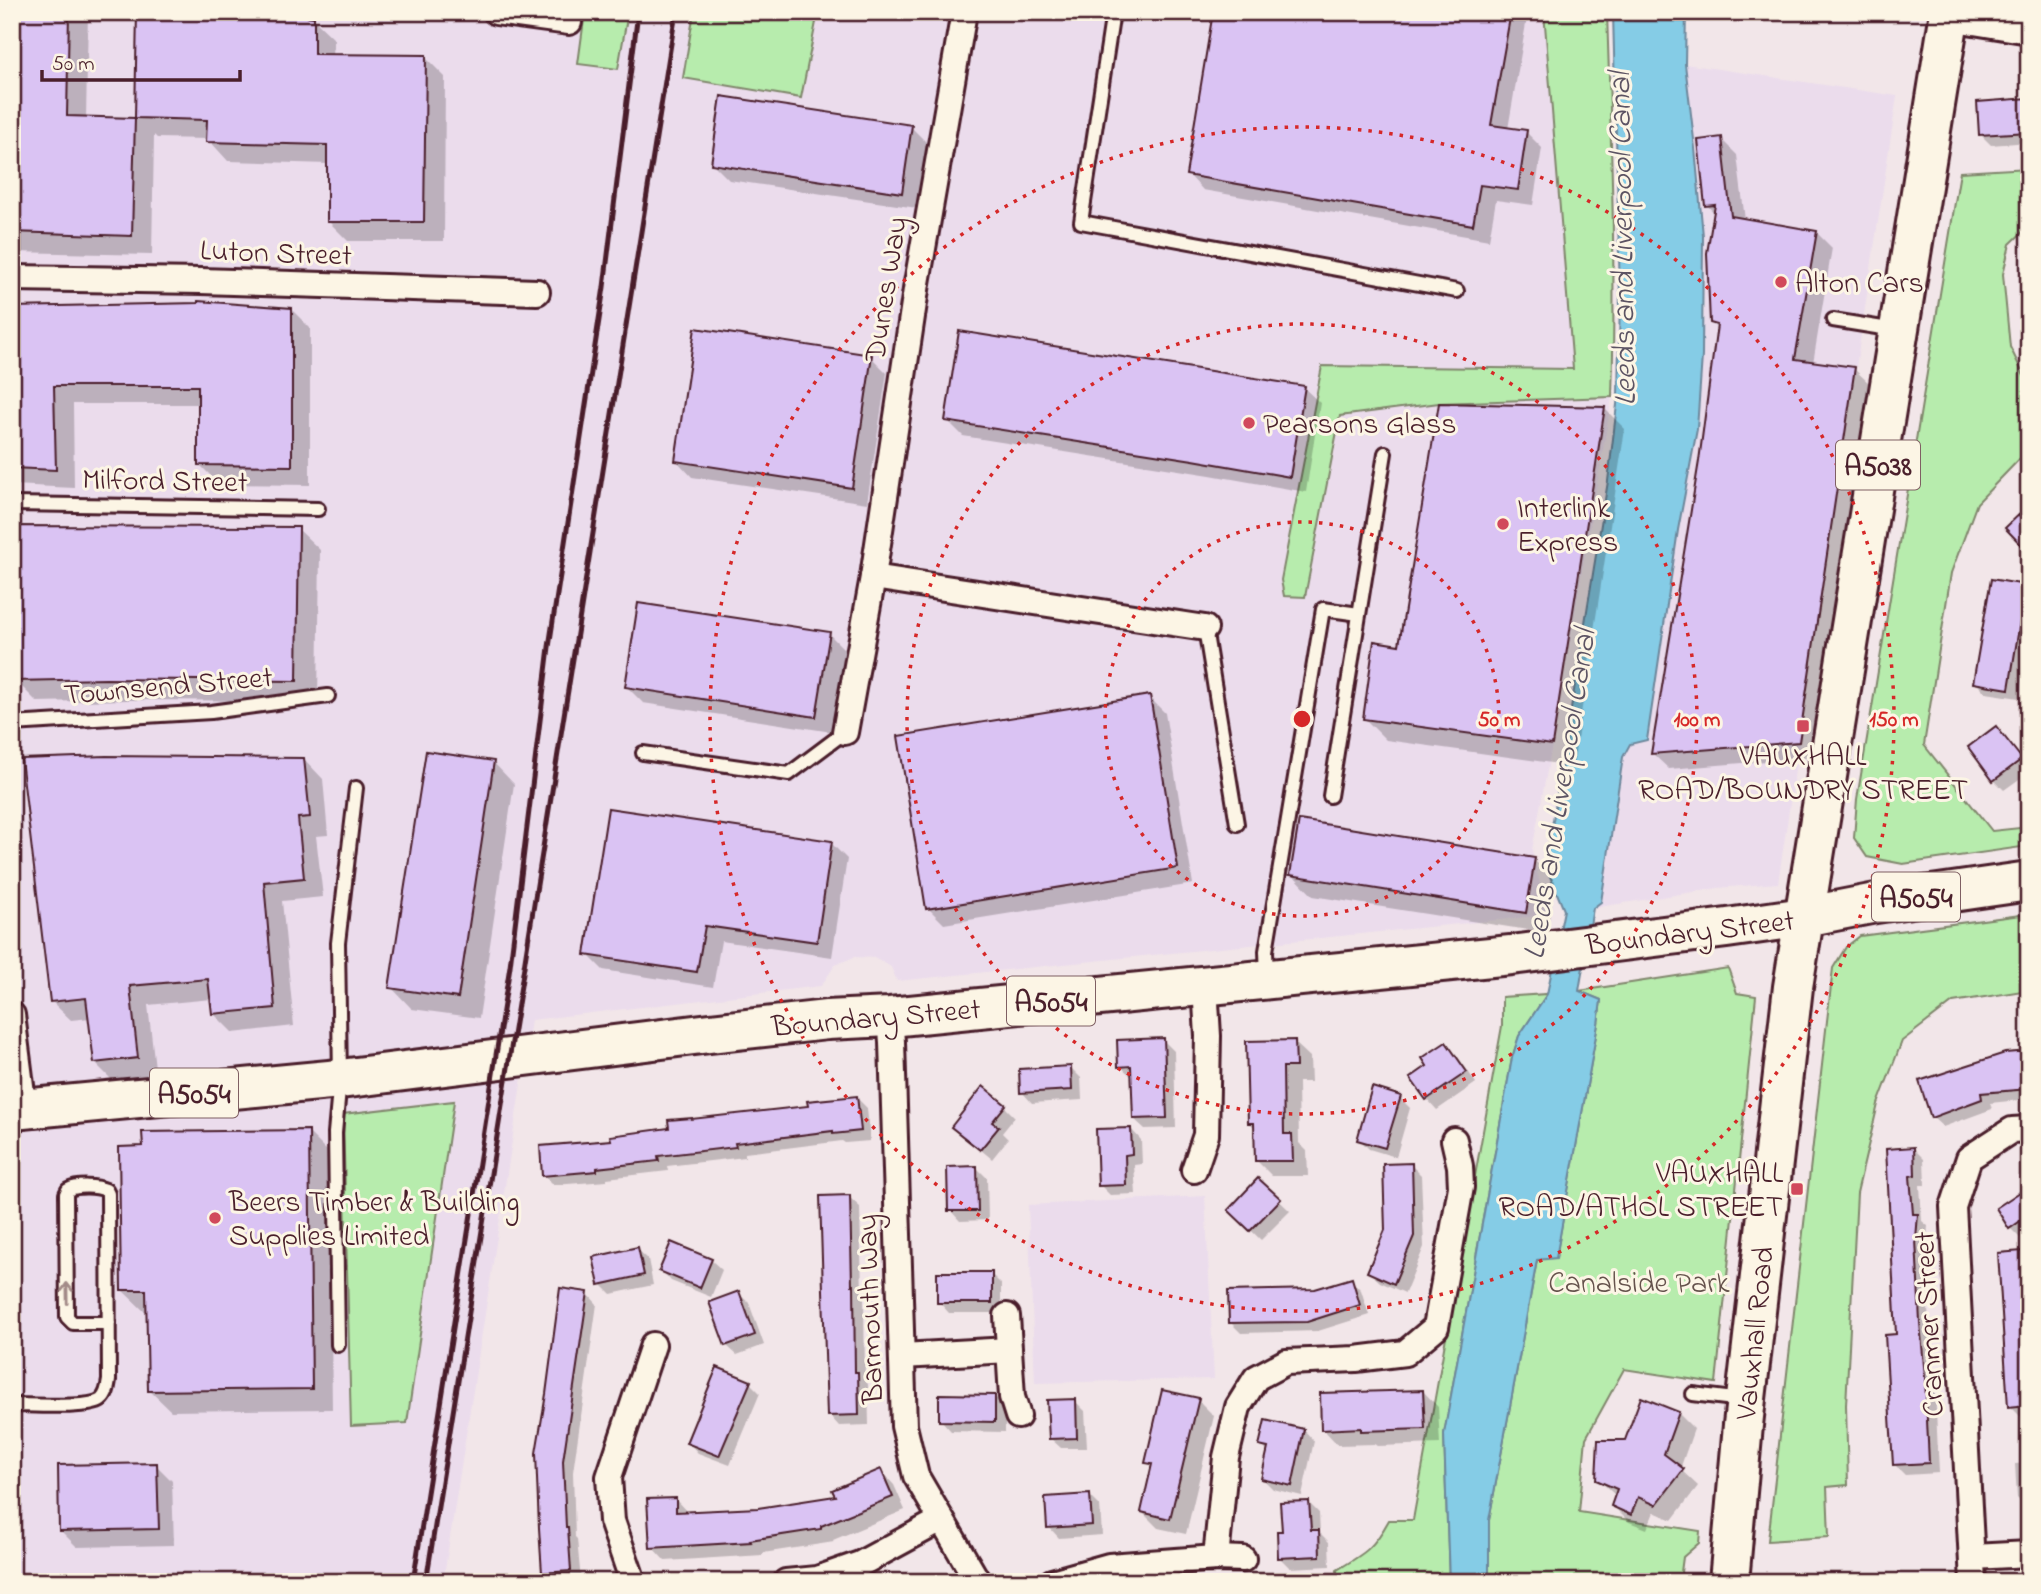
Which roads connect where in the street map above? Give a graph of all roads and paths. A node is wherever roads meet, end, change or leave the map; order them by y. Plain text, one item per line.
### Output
1 (496, 12) edge
2 (964, 12) edge
3 (1113, 12) edge
4 (1949, 15) edge
5 (569, 22) dead end
6 (2029, 31) edge
7 (12, 278) edge
8 (1457, 291) dead end
9 (537, 292) dead end
10 (1833, 320) dead end
11 (1899, 331) junction
12 (1385, 453) dead end
13 (12, 504) edge
14 (318, 509) dead end
15 (873, 577) junction
16 (1359, 614) junction
17 (1205, 628) joint
18 (328, 696) dead end
19 (12, 724) edge
20 (845, 732) joint
21 (643, 753) dead end
22 (356, 788) dead end
23 (1330, 796) dead end
24 (1237, 824) dead end
25 (2029, 881) edge
26 (1804, 917) junction
27 (1737, 926) junction
28 (1267, 980) junction
29 (1205, 986) junction
30 (1793, 987) junction
31 (12, 1015) edge
32 (890, 1017) junction
33 (340, 1079) junction
34 (18, 1109) edge
35 (2029, 1129) edge
36 (1454, 1140) dead end
37 (1194, 1170) dead end
38 (1007, 1316) dead end
39 (109, 1323) junction
40 (338, 1345) dead end
41 (653, 1345) dead end
42 (1009, 1350) junction
43 (902, 1356) junction
44 (1693, 1394) dead end
45 (1746, 1400) junction
46 (12, 1405) edge
47 (1018, 1416) dead end
48 (942, 1522) junction
49 (2029, 1554) edge
50 (1973, 1557) junction
51 (1216, 1558) junction
52 (1243, 1559) dead end
53 (633, 1582) edge
54 (786, 1582) edge
55 (978, 1582) edge
56 (1052, 1582) edge
57 (1729, 1582) edge
58 (1973, 1582) edge

1 - 5 street
2 - 15 street, Dunes Way
3 - 8 lane
4 - 6 street
4 - 11 main road, A5038
7 - 9 street, Luton Street
10 - 11 lane
11 - 26 main road, A5038
12 - 16 lane
13 - 14 lane, Milford Street
15 - 17 street
15 - 20 street, Dunes Way
16 - 23 lane
16 - 28 lane
17 - 24 lane
18 - 19 lane, Townsend Street
20 - 21 lane
22 - 33 lane
25 - 26 main road, Boundary Street / A5054
26 - 27 main road, Boundary Street / A5054
26 - 30 main road, Vauxhall Road / A5038
27 - 28 main road, Boundary Street / A5054
27 - 30 main road
28 - 29 main road, Boundary Street / A5054
29 - 32 main road, Boundary Street / A5054
29 - 37 street
30 - 45 main road, Vauxhall Road / A5038
31 - 34 street, Boundary Street
32 - 33 main road, Boundary Street / A5054
32 - 43 street, Barmouth Way
33 - 34 main road, Boundary Street / A5054
33 - 40 lane
35 - 50 street, Cranmer Street
36 - 51 street
38 - 42 street
39 -> 39 lane
39 - 46 lane
41 - 53 street
42 - 43 street
42 - 47 street
43 - 48 street, Barmouth Way
44 - 45 lane
45 - 57 main road, Vauxhall Road / A5038
48 - 54 street
48 - 55 street, Barmouth Way
49 - 50 street
50 - 58 street, Cranmer Street
51 - 52 street
51 - 56 street

